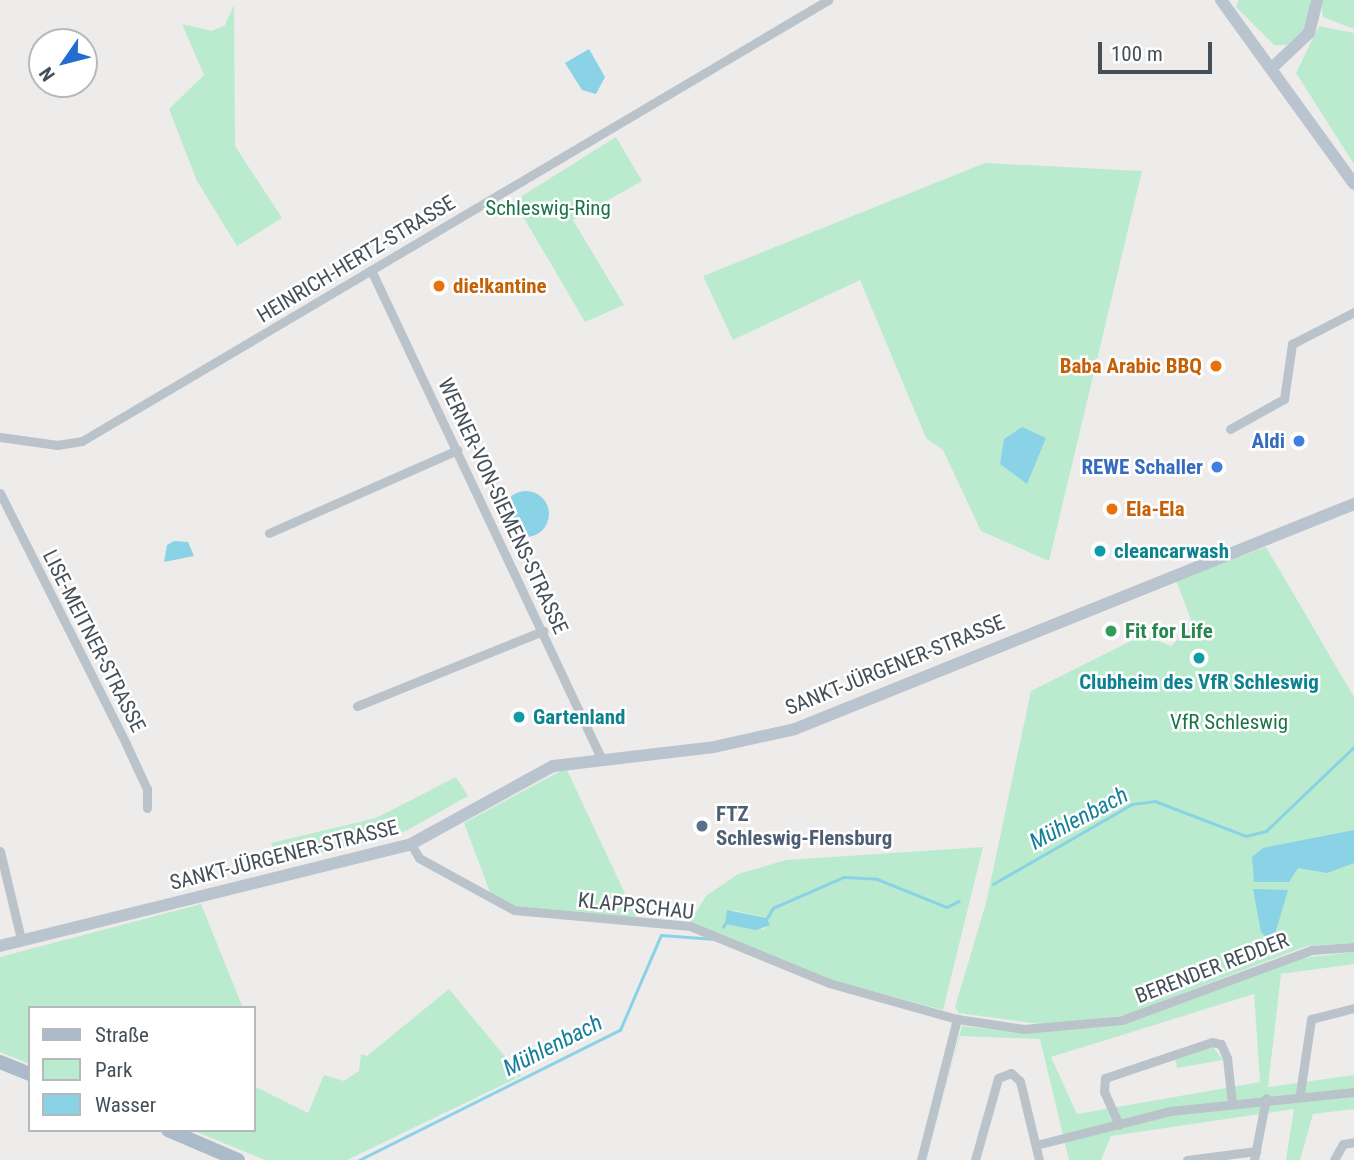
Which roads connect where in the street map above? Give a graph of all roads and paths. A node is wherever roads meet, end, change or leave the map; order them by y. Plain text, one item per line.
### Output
1 (828, 0) edge
2 (1221, 0) edge
3 (1317, 0) edge
4 (1273, 67) junction
5 (1354, 184) edge
6 (371, 270) junction
7 (1354, 312) edge
8 (1230, 429) dead end
9 (0, 437) edge
10 (457, 450) junction
11 (0, 493) edge
12 (1354, 504) edge
13 (268, 533) dead end
14 (543, 631) junction
15 (357, 706) dead end
16 (601, 758) junction
17 (148, 808) dead end
18 (411, 844) junction
19 (0, 851) edge
20 (21, 939) junction
21 (0, 946) edge
22 (1354, 947) edge
23 (1354, 1008) edge
24 (952, 1017) junction
25 (0, 1062) edge
26 (28, 1073) edge
27 (1354, 1092) edge
28 (1300, 1093) junction
29 (1266, 1098) junction
30 (1232, 1103) junction
31 (1119, 1125) junction
32 (173, 1132) edge
33 (1354, 1142) edge
34 (1036, 1145) junction
35 (1255, 1156) edge
36 (239, 1160) edge
37 (922, 1160) edge
38 (975, 1160) edge
39 (1039, 1160) edge
40 (1187, 1160) edge
41 (1334, 1160) edge

1 - 6 street, HEINRICH-HERTZ-STRASSE
2 - 4 street
3 - 4 street
4 - 5 street
6 - 9 street, HEINRICH-HERTZ-STRASSE
6 - 10 street, WERNER-VON-SIEMENS-STRASSE
7 - 8 street
10 - 13 street
10 - 14 street, WERNER-VON-SIEMENS-STRASSE
11 - 17 street, LISE-MEITNER-STRASSE
12 - 16 street, SANKT-JÜRGENER-STRASSE
14 - 15 street
14 - 16 street, WERNER-VON-SIEMENS-STRASSE
16 - 18 street, SANKT-JÜRGENER-STRASSE
18 - 20 street, SANKT-JÜRGENER-STRASSE
18 - 24 street, KLAPPSCHAU
19 - 20 street
20 - 21 street, SANKT-JÜRGENER-STRASSE
22 - 24 street, BERENDER REDDER
23 - 28 street
24 - 37 street
25 - 26 main road
27 - 28 street
28 - 29 street
29 - 30 street
29 - 35 street
30 - 31 street
30 - 31 street
31 - 34 street
32 - 36 main road
33 - 41 street
34 - 38 street
34 - 39 street
35 - 40 street

